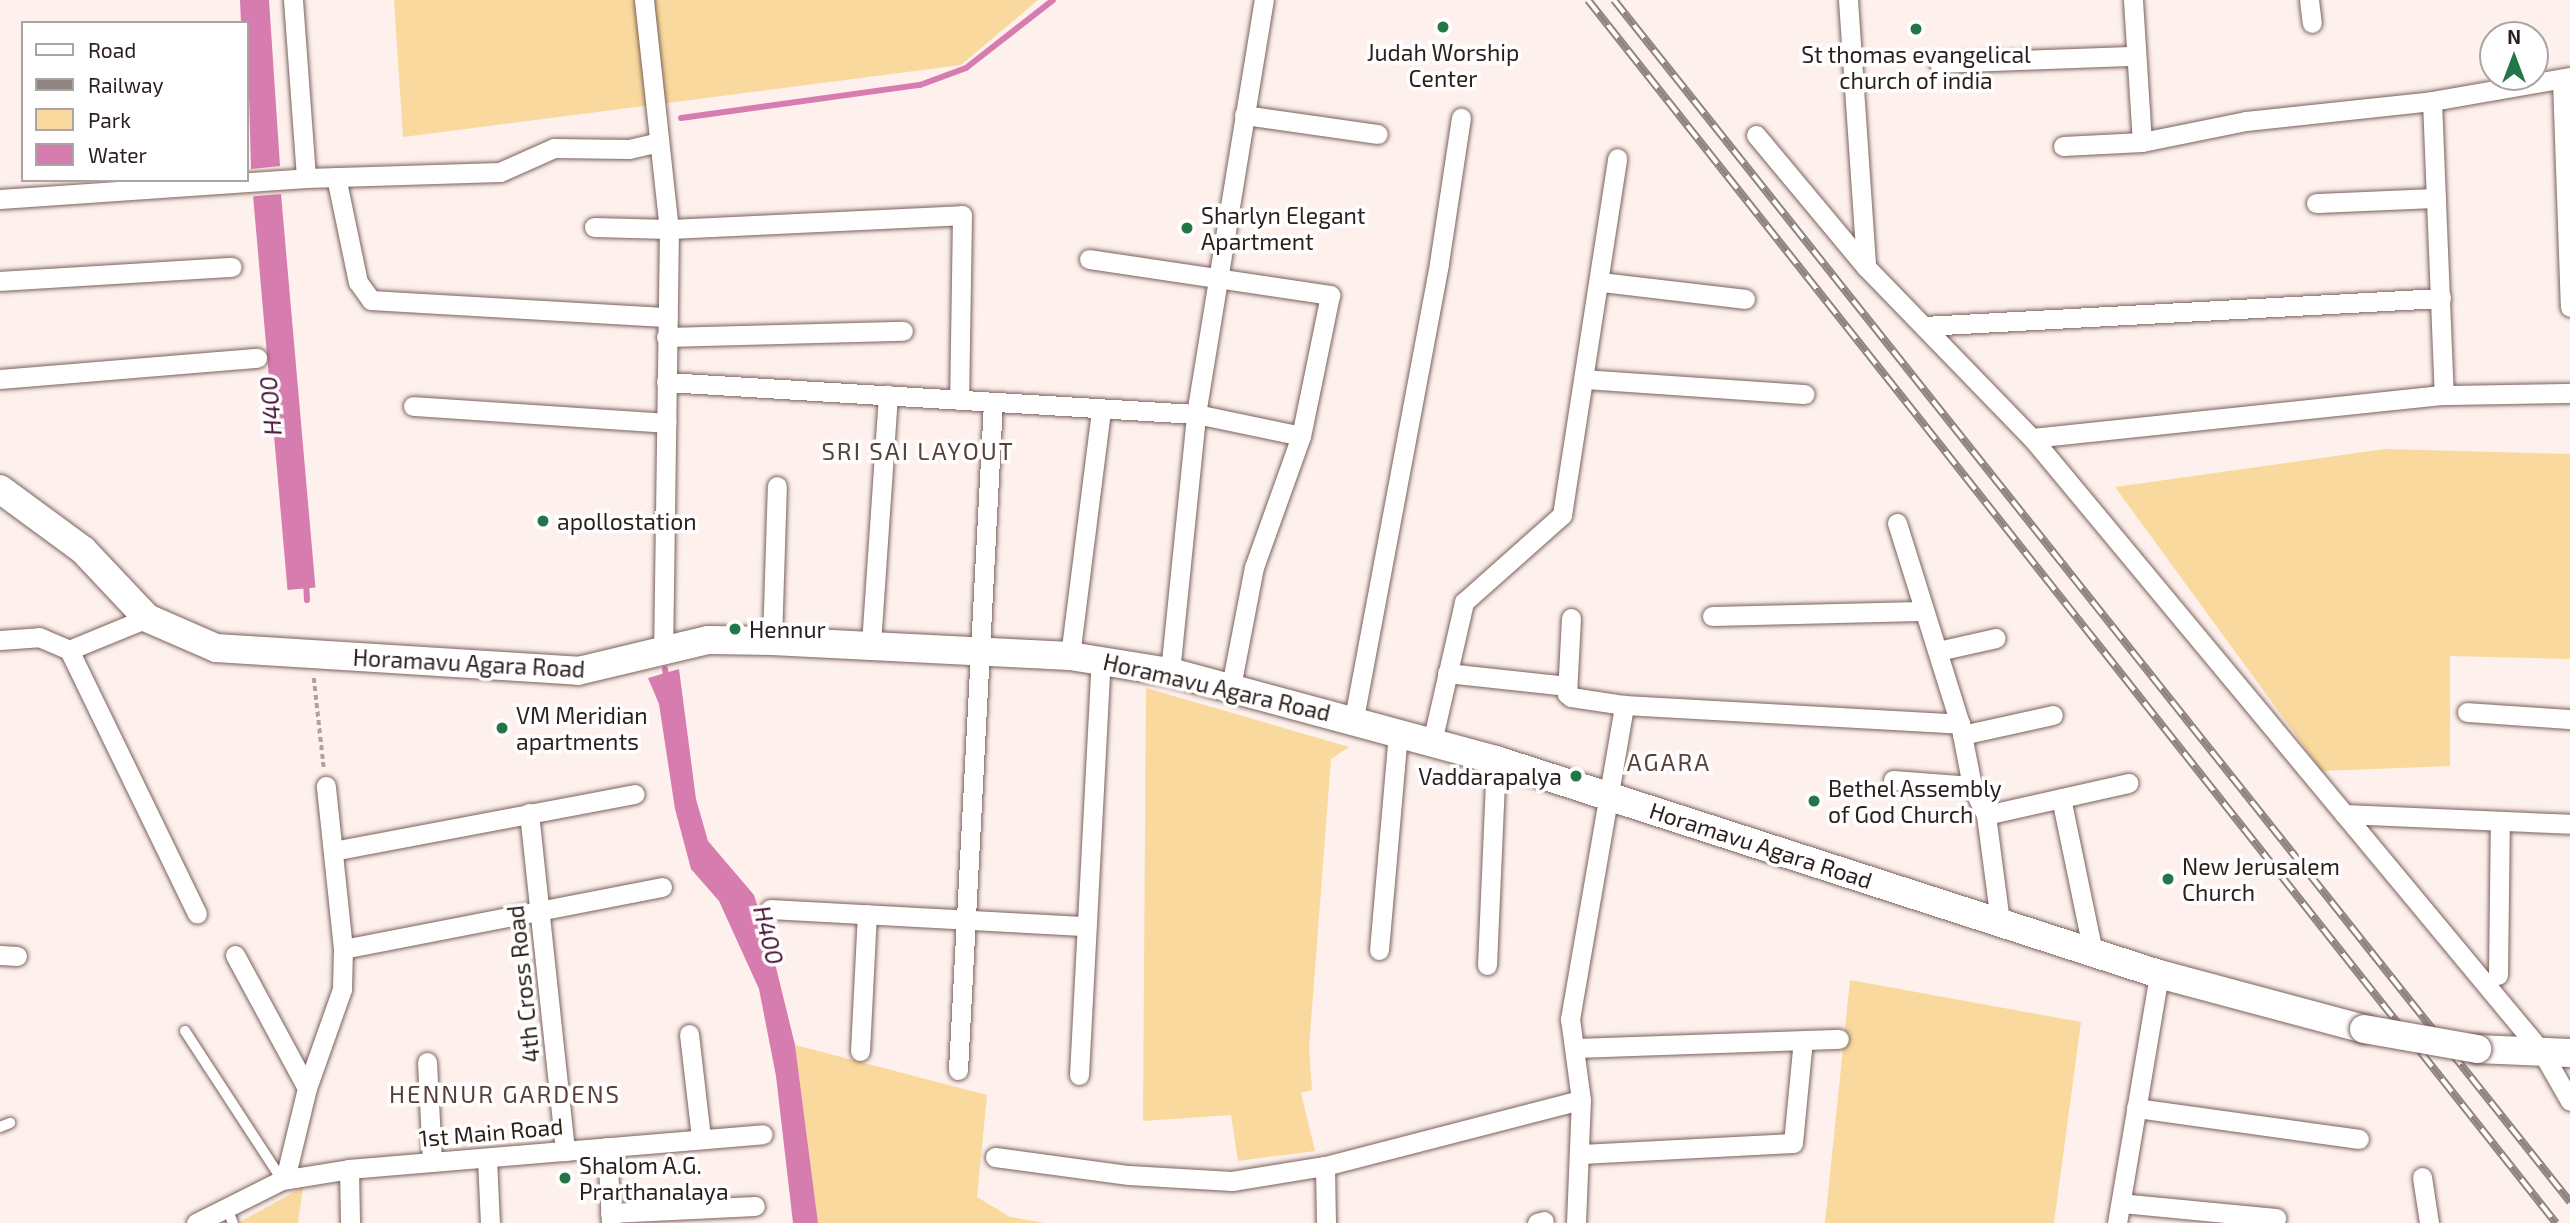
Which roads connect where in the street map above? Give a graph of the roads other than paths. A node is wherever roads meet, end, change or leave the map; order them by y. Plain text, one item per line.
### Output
1 (293, 0) edge
2 (644, 0) edge
3 (1264, 0) edge
4 (1848, 0) edge
5 (2133, 0) edge
6 (2309, 0) edge
7 (2312, 23) dead end
8 (2134, 57) junction
9 (1938, 62) dead end
10 (2566, 79) edge
11 (2432, 101) junction
12 (1244, 115) junction
13 (1461, 118) dead end
14 (1378, 134) dead end
15 (1756, 135) dead end
16 (659, 142) junction
17 (2142, 142) junction
18 (2063, 146) dead end
19 (1617, 158) dead end
20 (336, 177) junction
21 (306, 178) junction
22 (2436, 198) junction
23 (0, 199) edge
24 (2316, 203) dead end
25 (594, 227) dead end
26 (669, 229) junction
27 (1089, 259) dead end
28 (232, 267) dead end
29 (1866, 267) junction
30 (1219, 279) junction
31 (0, 281) edge
32 (1601, 282) junction
33 (2441, 298) junction
34 (1745, 299) dead end
35 (2570, 307) edge
36 (668, 317) junction
37 (1924, 327) junction
38 (903, 331) dead end
39 (666, 337) junction
40 (257, 358) dead end
41 (0, 379) edge
42 (1584, 379) junction
43 (666, 382) junction
44 (2570, 393) edge
45 (1804, 394) dead end
46 (888, 395) junction
47 (2444, 395) junction
48 (960, 400) junction
49 (993, 402) junction
50 (413, 406) dead end
51 (1101, 409) junction
52 (1196, 414) junction
53 (666, 423) junction
54 (1301, 436) junction
55 (2032, 438) junction
56 (777, 486) dead end
57 (0, 489) edge
58 (1897, 523) dead end
59 (1921, 611) junction
60 (1712, 616) dead end
61 (147, 618) junction
62 (1571, 618) dead end
63 (1996, 638) dead end
64 (0, 640) edge
65 (772, 641) junction
66 (871, 644) junction
67 (69, 650) junction
68 (980, 650) junction
69 (663, 651) junction
70 (1938, 651) junction
71 (1070, 656) junction
72 (1101, 660) junction
73 (1170, 672) junction
74 (1447, 673) junction
75 (1231, 685) junction
76 (1567, 686) junction
77 (1624, 705) junction
78 (2467, 712) dead end
79 (2053, 715) dead end
80 (1354, 718) junction
81 (2570, 719) edge
82 (1961, 730) junction
83 (1398, 731) junction
84 (1432, 742) junction
85 (1496, 760) junction
86 (1893, 780) dead end
87 (2128, 783) dead end
88 (327, 786) road end
89 (1972, 786) junction
90 (635, 794) dead end
91 (1606, 796) junction
92 (2061, 798) junction
93 (529, 813) junction
94 (2344, 814) junction
95 (1986, 815) junction
96 (2500, 821) junction
97 (2570, 824) edge
98 (333, 851) junction
99 (662, 887) dead end
100 (539, 909) junction
101 (770, 909) dead end
102 (197, 914) dead end
103 (867, 914) junction
104 (966, 919) junction
105 (2000, 921) junction
106 (1087, 926) junction
107 (343, 949) junction
108 (1379, 950) dead end
109 (2093, 953) junction
110 (235, 955) dead end
111 (1487, 965) dead end
112 (2159, 974) junction
113 (2498, 975) dead end
114 (185, 1031) dead end
115 (690, 1034) dead end
116 (1839, 1039) dead end
117 (1802, 1040) junction
118 (1578, 1048) junction
119 (860, 1051) dead end
120 (2542, 1052) junction
121 (2570, 1053) edge
122 (427, 1062) dead end
123 (958, 1070) dead end
124 (1079, 1075) dead end
125 (307, 1088) junction
126 (1581, 1100) junction
127 (2570, 1101) edge
128 (2136, 1108) junction
129 (10, 1123) dead end
130 (0, 1128) edge
131 (763, 1134) dead end
132 (701, 1138) junction
133 (2359, 1139) dead end
134 (607, 1147) junction
135 (565, 1151) junction
136 (1581, 1154) junction
137 (995, 1157) dead end
138 (487, 1158) junction
139 (432, 1162) junction
140 (1325, 1166) junction
141 (349, 1169) junction
142 (2422, 1177) dead end
143 (284, 1180) junction
144 (2120, 1203) junction
145 (755, 1206) dead end
146 (229, 1214) edge
147 (611, 1218) edge
148 (2276, 1218) dead end
149 (196, 1223) edge
150 (351, 1223) edge
151 (490, 1223) edge
152 (1326, 1223) edge
153 (1576, 1223) edge
154 (2117, 1223) edge
155 (2429, 1223) edge

1 - 21 street
2 - 16 street
3 - 12 street
4 - 29 street
5 - 8 street
6 - 7 street
8 - 9 street
8 - 17 street
10 - 11 street
10 - 35 street
11 - 17 street
11 - 22 street
12 - 14 street
12 - 30 street
13 - 80 street
15 - 29 street
16 - 20 street
16 - 26 street
17 - 18 street
19 - 32 street
20 - 21 street
20 - 36 street
21 - 23 street
22 - 24 street
22 - 33 street
25 - 26 street
26 - 36 street
26 - 48 street
27 - 30 street
28 - 31 street
29 - 37 street
30 - 52 street
30 - 54 street
32 - 34 street
32 - 42 street
33 - 37 street
33 - 47 street
36 - 39 street
37 - 55 street
38 - 39 street
39 - 43 street
40 - 41 street
42 - 45 street
42 - 74 street
43 - 46 street
43 - 53 street
44 - 47 street
46 - 48 street
46 - 66 street
47 - 55 street
48 - 49 street
49 - 51 street
49 - 68 street
50 - 53 street
51 - 52 street
51 - 71 street
52 - 54 street
52 - 73 street
53 - 69 street
54 - 75 street
55 - 94 street
56 - 65 street
57 - 61 street, Horamavu Agara Road
58 - 59 street
59 - 60 street
59 - 70 street
61 - 67 street
61 - 69 street, Horamavu Agara Road
62 - 76 street
63 - 70 street
64 - 67 street
65 - 66 street, Horamavu Agara Road
65 - 69 street, Horamavu Agara Road
66 - 68 street, Horamavu Agara Road
67 - 102 street
68 - 71 street, Horamavu Agara Road
68 - 104 street
70 - 82 street
71 - 72 street, Horamavu Agara Road
72 - 73 street, Horamavu Agara Road
72 - 106 street
73 - 75 street, Horamavu Agara Road
74 - 76 street
74 - 84 street
75 - 80 street, Horamavu Agara Road
76 - 77 street
77 - 82 street
77 - 91 street
78 - 81 street
79 - 82 street
80 - 83 street, Horamavu Agara Road
82 - 89 street
83 - 84 street, Horamavu Agara Road
83 - 108 street
84 - 85 street, Horamavu Agara Road
85 - 91 street, Horamavu Agara Road
85 - 111 street
86 - 89 street
87 - 92 street
88 - 98 street
89 - 95 street
90 - 93 street
91 - 105 street, Horamavu Agara Road
91 - 118 street
92 - 95 street
92 - 109 street
93 - 98 street
93 - 100 street, 4th Cross Road
94 - 96 street
94 - 120 street
95 - 105 street
96 - 97 street
96 - 113 street
98 - 107 street
99 - 100 street
100 - 107 street
100 - 135 street, 4th Cross Road
101 - 103 street
103 - 104 street
103 - 119 street
104 - 106 street
104 - 123 street
105 - 109 street, Horamavu Agara Road
106 - 124 street
107 - 125 street
109 - 112 street, Horamavu Agara Road
110 - 125 street
112 - 120 street, Horamavu Agara Road, bridge
112 - 128 street
114 - 143 lane
115 - 132 street
116 - 117 street
117 - 118 street
117 - 136 street
118 - 126 street
120 - 121 street
120 - 127 street
122 - 139 street
125 - 143 street
126 - 136 street
126 - 140 street
128 - 133 street
128 - 144 street
129 - 130 lane
131 - 132 street, 1st Main Road
132 - 134 street, 1st Main Road
134 - 135 street, 1st Main Road
134 - 147 street
135 - 138 street, 1st Main Road
136 - 153 street
137 - 140 street
138 - 139 street, 1st Main Road
138 - 151 street
139 - 141 street, 1st Main Road
140 - 152 street
141 - 143 street, 1st Main Road
141 - 150 street
142 - 155 street
143 - 146 street, 1st Main Road
144 - 148 street
144 - 154 street
145 - 147 street
146 - 149 street, 1st Main Road

